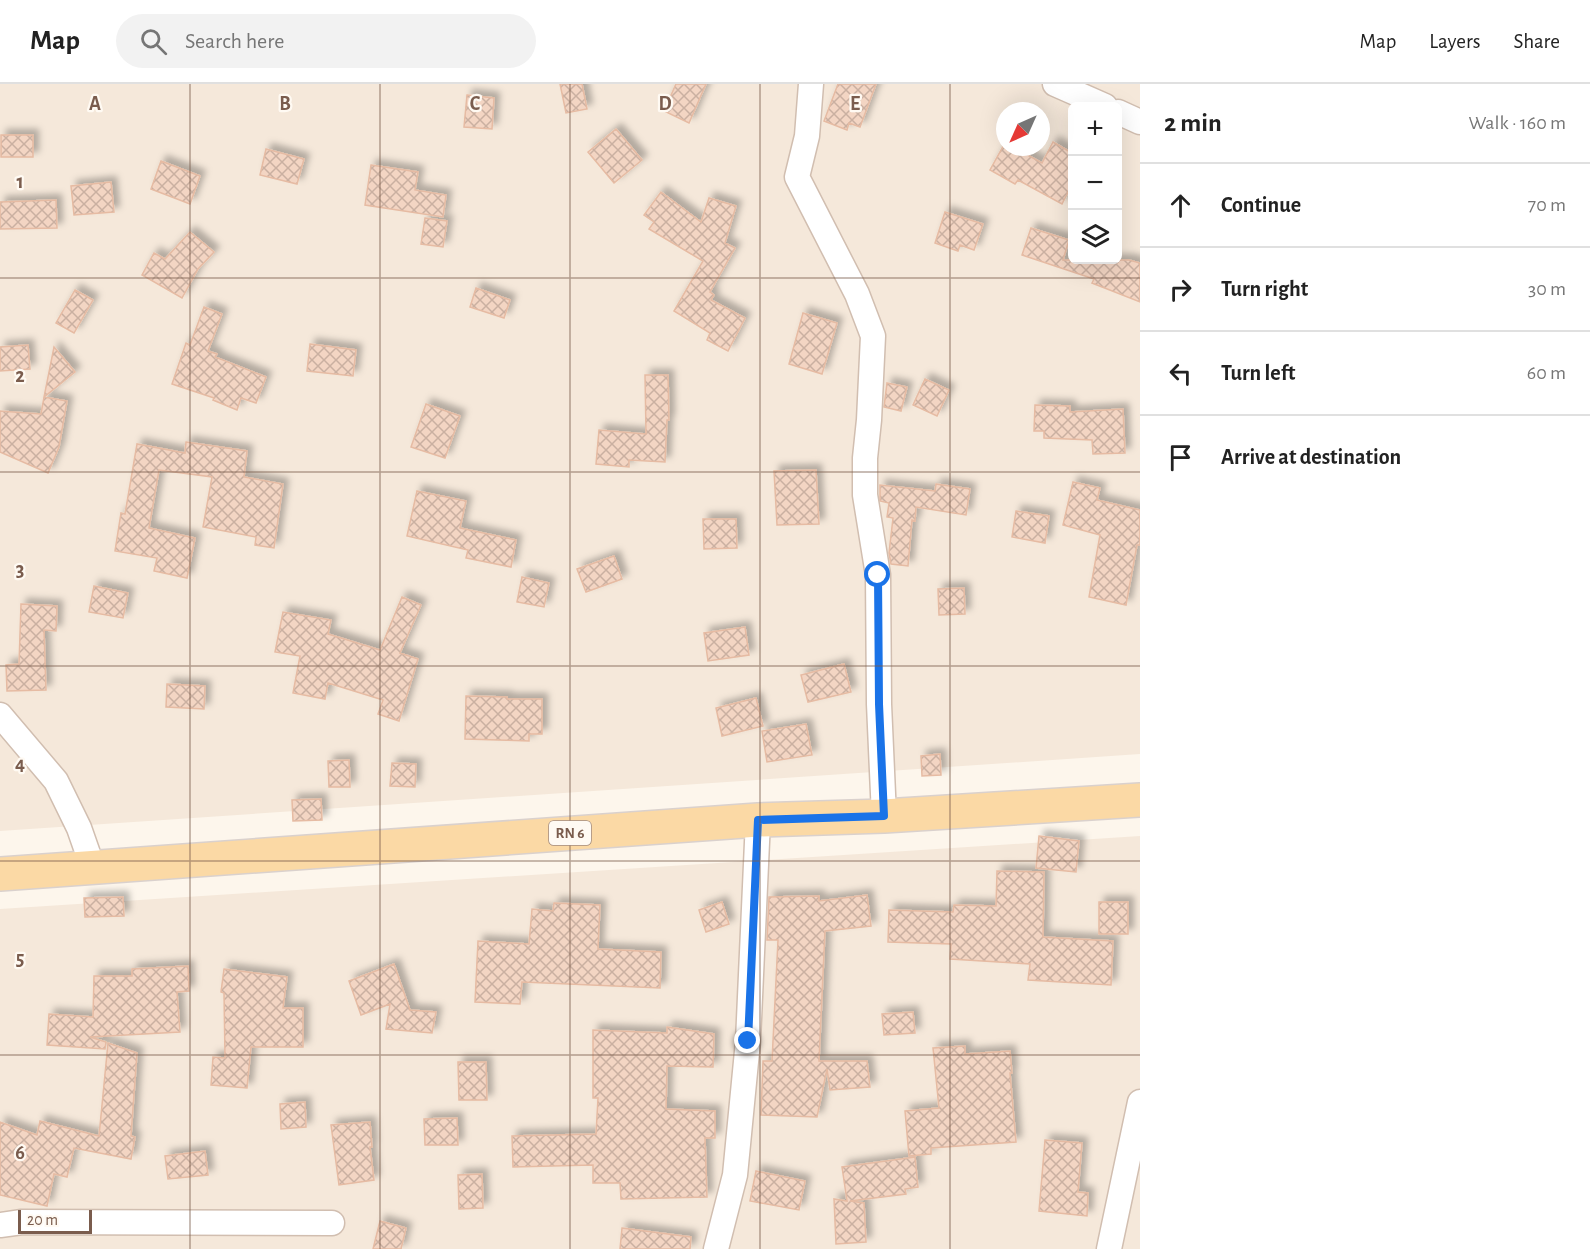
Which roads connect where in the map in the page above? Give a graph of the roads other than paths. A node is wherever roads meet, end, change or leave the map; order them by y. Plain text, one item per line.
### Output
1 (811, 84) edge
2 (1055, 84) edge
3 (1096, 102) edge
4 (1122, 114) edge
5 (1140, 122) edge
6 (0, 715) edge
7 (1140, 800) edge
8 (884, 816) junction
9 (758, 820) junction
10 (93, 868) junction
11 (0, 874) edge
12 (1140, 1102) edge
13 (332, 1223) dead end
14 (0, 1225) edge
15 (716, 1249) edge
16 (1109, 1249) edge

1 - 8 street
2 - 3 street
4 - 5 street
6 - 10 street
7 - 8 main road, RN 6
8 - 9 main road, RN 6
9 - 10 main road, RN 6
9 - 15 street
10 - 11 main road, RN 6
12 - 16 street
13 - 14 street

